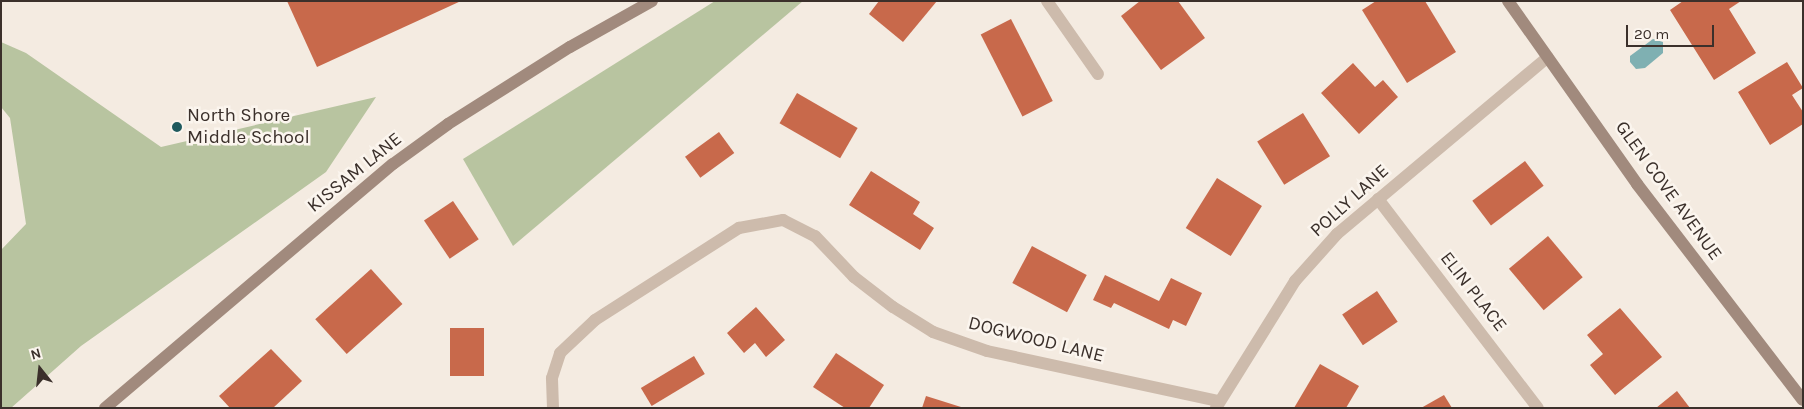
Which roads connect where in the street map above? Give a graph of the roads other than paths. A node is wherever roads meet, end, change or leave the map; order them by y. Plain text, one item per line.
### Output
1 (652, 1) edge
2 (1047, 1) edge
3 (1508, 1) edge
4 (1548, 57) junction
5 (1098, 74) dead end
6 (1378, 199) junction
7 (1803, 400) edge
8 (1218, 405) edge
9 (105, 408) edge
10 (553, 408) edge
11 (1538, 408) edge

1 - 9 street, KISSAM LANE
2 - 5 street
3 - 4 street, GLEN COVE AVENUE
4 - 6 street, POLLY LANE
4 - 7 street, GLEN COVE AVENUE
6 - 8 street, POLLY LANE
6 - 11 street, ELIN PLACE
8 - 10 street, DOGWOOD LANE

